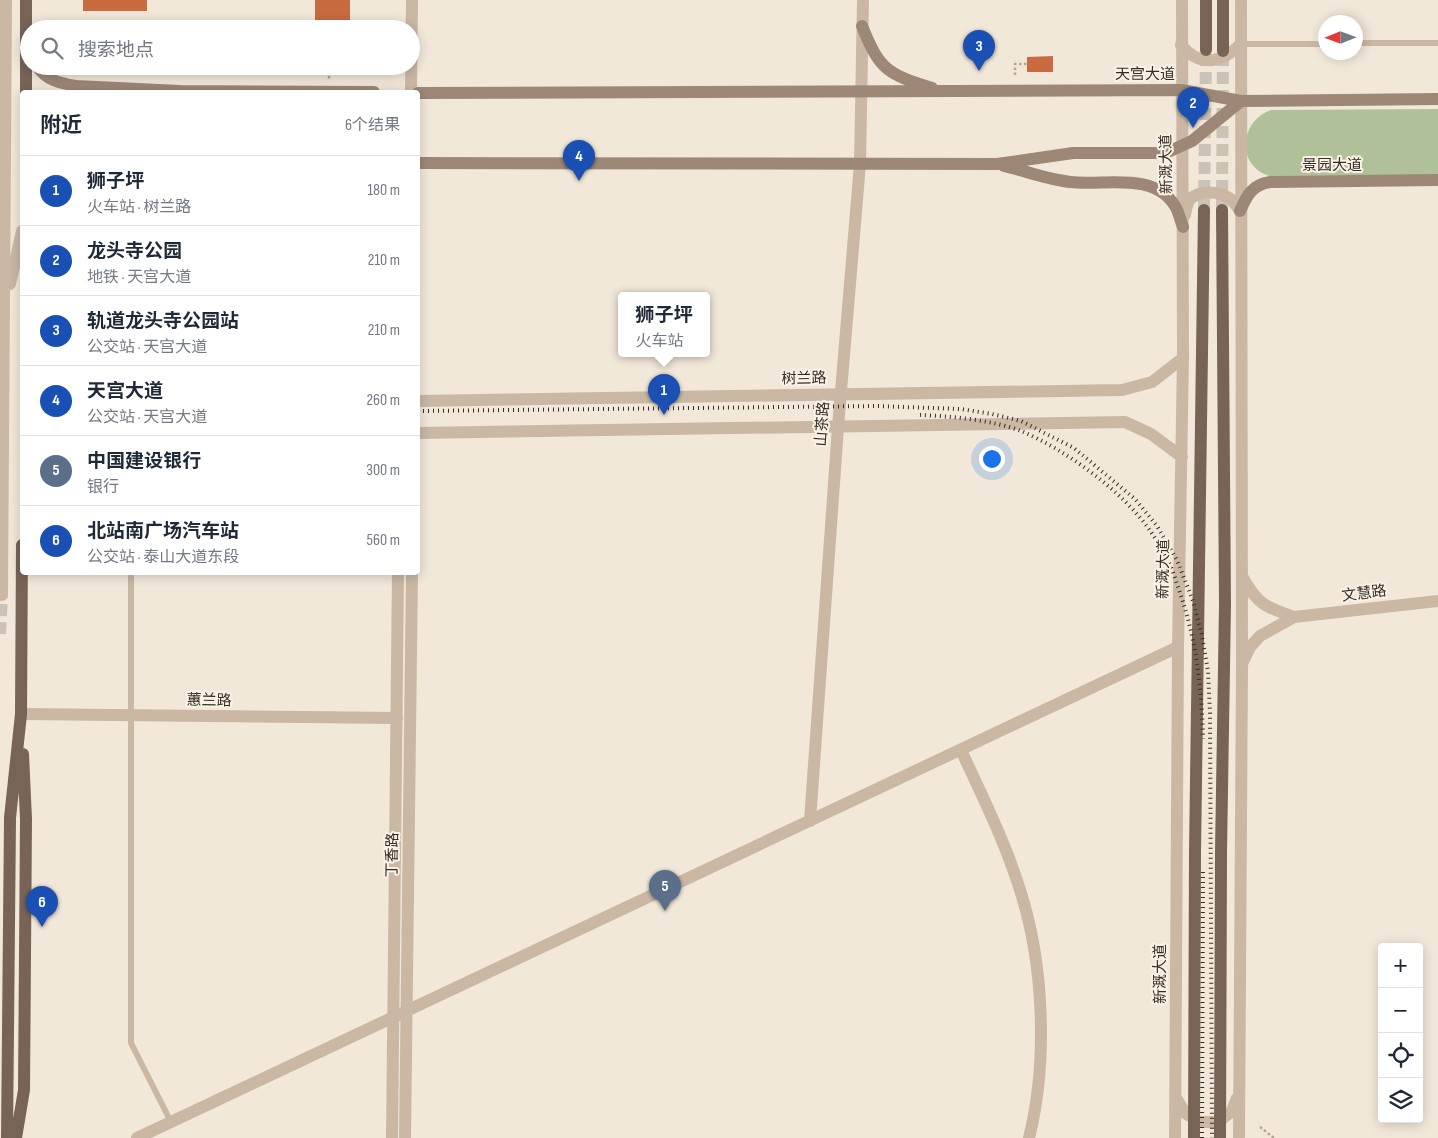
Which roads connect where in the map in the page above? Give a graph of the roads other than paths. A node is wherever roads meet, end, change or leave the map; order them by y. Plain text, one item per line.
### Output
1 (6, 0) edge
2 (412, 0) edge
3 (863, 0) edge
4 (1182, 0) edge
5 (1206, 0) edge
6 (1223, 0) edge
7 (1241, 0) edge
8 (26, 1) edge
9 (27, 20) edge
10 (412, 20) edge
11 (862, 26) junction
12 (1438, 43) edge
13 (1241, 44) junction
14 (1318, 44) edge
15 (1363, 44) edge
16 (1181, 45) junction
17 (1206, 50) tunnel mouth
18 (1222, 50) tunnel mouth
19 (27, 75) edge
20 (44, 75) edge
21 (411, 75) edge
22 (26, 90) edge
23 (147, 90) edge
24 (411, 90) edge
25 (1181, 90) junction
26 (862, 92) junction
27 (944, 92) junction
28 (420, 93) edge
29 (1438, 99) edge
30 (1241, 101) junction
31 (1182, 147) junction
32 (420, 162) edge
33 (860, 164) junction
34 (997, 164) junction
35 (1438, 180) edge
36 (1204, 210) tunnel mouth
37 (1222, 210) tunnel mouth
38 (1240, 211) junction
39 (1183, 228) junction
40 (20, 239) edge
41 (4, 306) junction
42 (1183, 358) junction
43 (840, 394) junction
44 (420, 400) edge
45 (838, 427) junction
46 (420, 432) edge
47 (1182, 457) junction
48 (22, 575) edge
49 (131, 575) edge
50 (398, 575) edge
51 (412, 575) edge
52 (1242, 577) junction
53 (2, 596) dead end
54 (1438, 601) edge
55 (1294, 617) junction
56 (1178, 647) junction
57 (1242, 664) junction
58 (21, 714) junction
59 (131, 715) junction
60 (397, 718) junction
61 (961, 750) junction
62 (810, 821) junction
63 (406, 1011) junction
64 (393, 1017) junction
65 (1239, 1093) junction
66 (1175, 1096) junction
67 (171, 1122) junction
68 (7, 1138) edge
69 (16, 1138) edge
70 (137, 1138) edge
71 (392, 1138) edge
72 (405, 1138) edge
73 (1029, 1138) edge
74 (1175, 1138) edge
75 (1194, 1138) edge
76 (1220, 1138) edge
77 (1239, 1138) edge

1 - 41 street
2 - 10 street
3 - 11 street, 山茶路
4 - 16 street, 新溉大道
5 - 17 main road
6 - 18 main road
7 - 13 street
8 - 9 main road
11 - 26 street, 山茶路
11 - 27 main road
12 - 15 lane
13 - 14 lane
13 - 16 street
13 - 30 street
16 - 25 street, 新溉大道
19 - 22 main road
20 - 23 main road
21 - 24 street
25 - 27 main road, 天宫大道
25 - 30 main road, 天宫大道
25 - 31 street, 新溉大道
26 - 27 main road, 天宫大道
26 - 28 main road, 天宫大道
26 - 33 street, 山茶路
29 - 30 main road
30 - 31 main road
30 - 38 street
31 - 34 main road
31 - 39 street, 新溉大道
32 - 33 main road
33 - 34 main road
33 - 43 street, 山茶路
34 - 39 main road
35 - 38 main road, 景园大道
36 - 75 main road
37 - 76 main road
38 - 39 street
38 - 52 street
39 - 42 street, 新溉大道
40 - 41 street
41 - 53 street
42 - 43 street, 树兰路
42 - 47 street, 新溉大道
43 - 44 street, 树兰路
43 - 45 street, 山茶路
45 - 46 street
45 - 47 street
45 - 62 street, 山茶路
47 - 56 street, 新溉大道
48 - 58 main road
49 - 59 lane
50 - 60 street, 丁香路
51 - 63 street, 丁香路
52 - 55 street
52 - 57 street
54 - 55 street, 文慧路
55 - 57 street
56 - 61 street
56 - 66 street, 新溉大道
57 - 65 street
58 - 59 street, 蕙兰路
58 - 68 main road
58 - 69 main road
59 - 60 street, 蕙兰路
59 - 67 lane
60 - 64 street, 丁香路
61 - 62 street
61 - 73 street
62 - 63 street
63 - 64 street
63 - 72 street, 丁香路
64 - 67 street
64 - 71 street, 丁香路
65 - 66 street
65 - 77 street
66 - 74 street, 新溉大道
67 - 70 street

